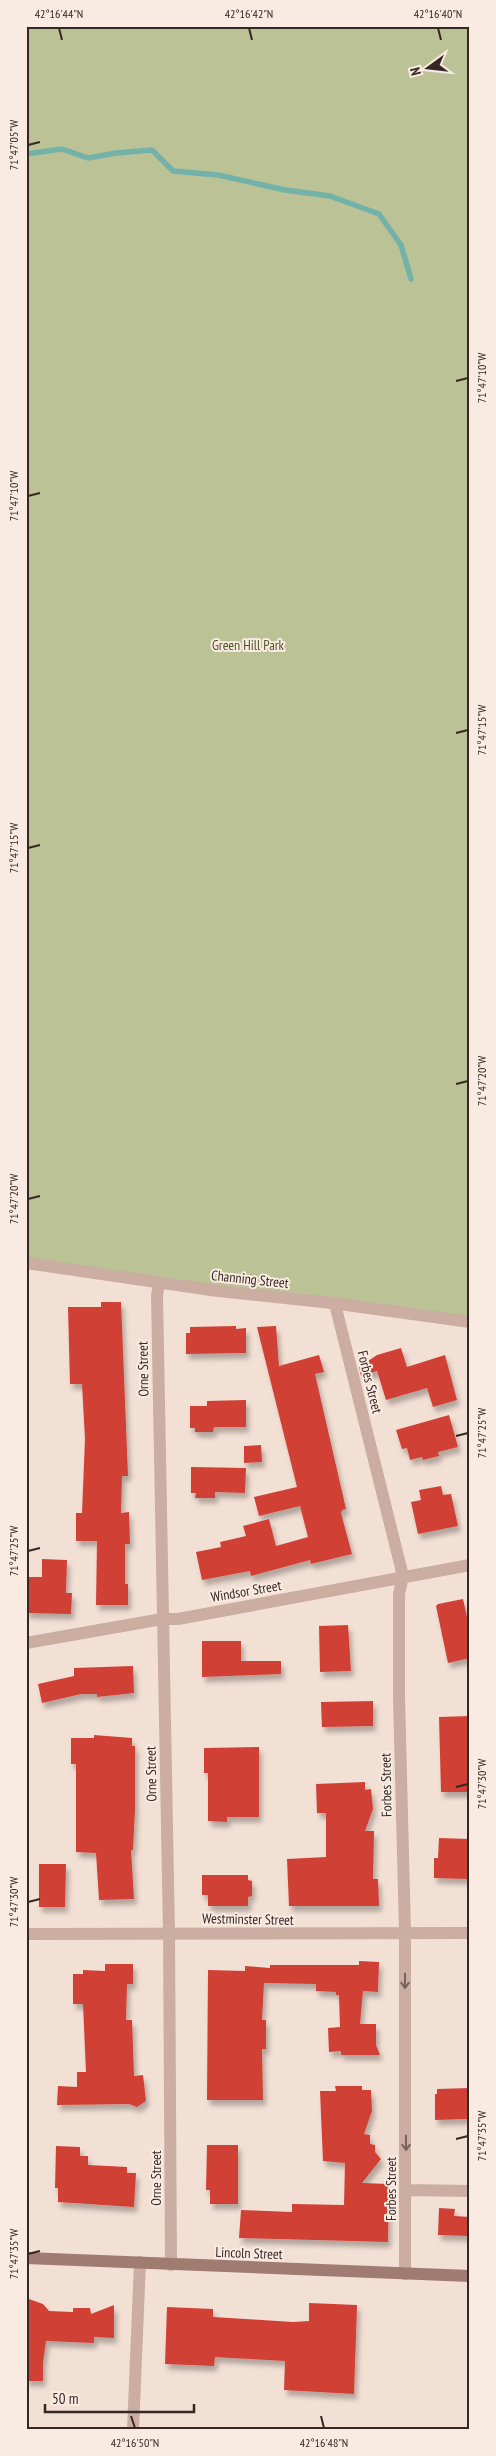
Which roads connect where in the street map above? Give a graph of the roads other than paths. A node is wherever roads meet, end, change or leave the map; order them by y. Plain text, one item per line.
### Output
1 (26, 1264) edge
2 (159, 1283) junction
3 (335, 1304) junction
4 (470, 1322) edge
5 (470, 1565) edge
6 (403, 1576) junction
7 (162, 1619) junction
8 (26, 1644) edge
9 (404, 1932) junction
10 (169, 1933) junction
11 (470, 1933) edge
12 (26, 1934) edge
13 (406, 2190) junction
14 (470, 2191) edge
15 (26, 2258) edge
16 (140, 2262) junction
17 (171, 2265) junction
18 (405, 2274) junction
19 (470, 2276) edge
20 (132, 2430) edge

1 - 2 street, Channing Street
2 - 3 street, Channing Street
2 - 7 street, Orne Street
3 - 4 street, Channing Street
3 - 6 street, Forbes Street
5 - 6 street, Windsor Street
6 - 7 street, Windsor Street
6 - 9 street, Forbes Street
7 - 8 street, Windsor Street
7 - 10 street, Orne Street
9 - 10 street, Westminster Street
9 - 11 street, Westminster Street
9 -> 13 street, Forbes Street
10 - 12 street, Westminster Street
10 - 17 street, Orne Street
13 - 14 street
13 - 18 street, Forbes Street
15 - 16 main road, Lincoln Street
16 - 17 main road, Lincoln Street
16 - 20 street
17 - 18 main road, Lincoln Street
18 - 19 main road, Lincoln Street

